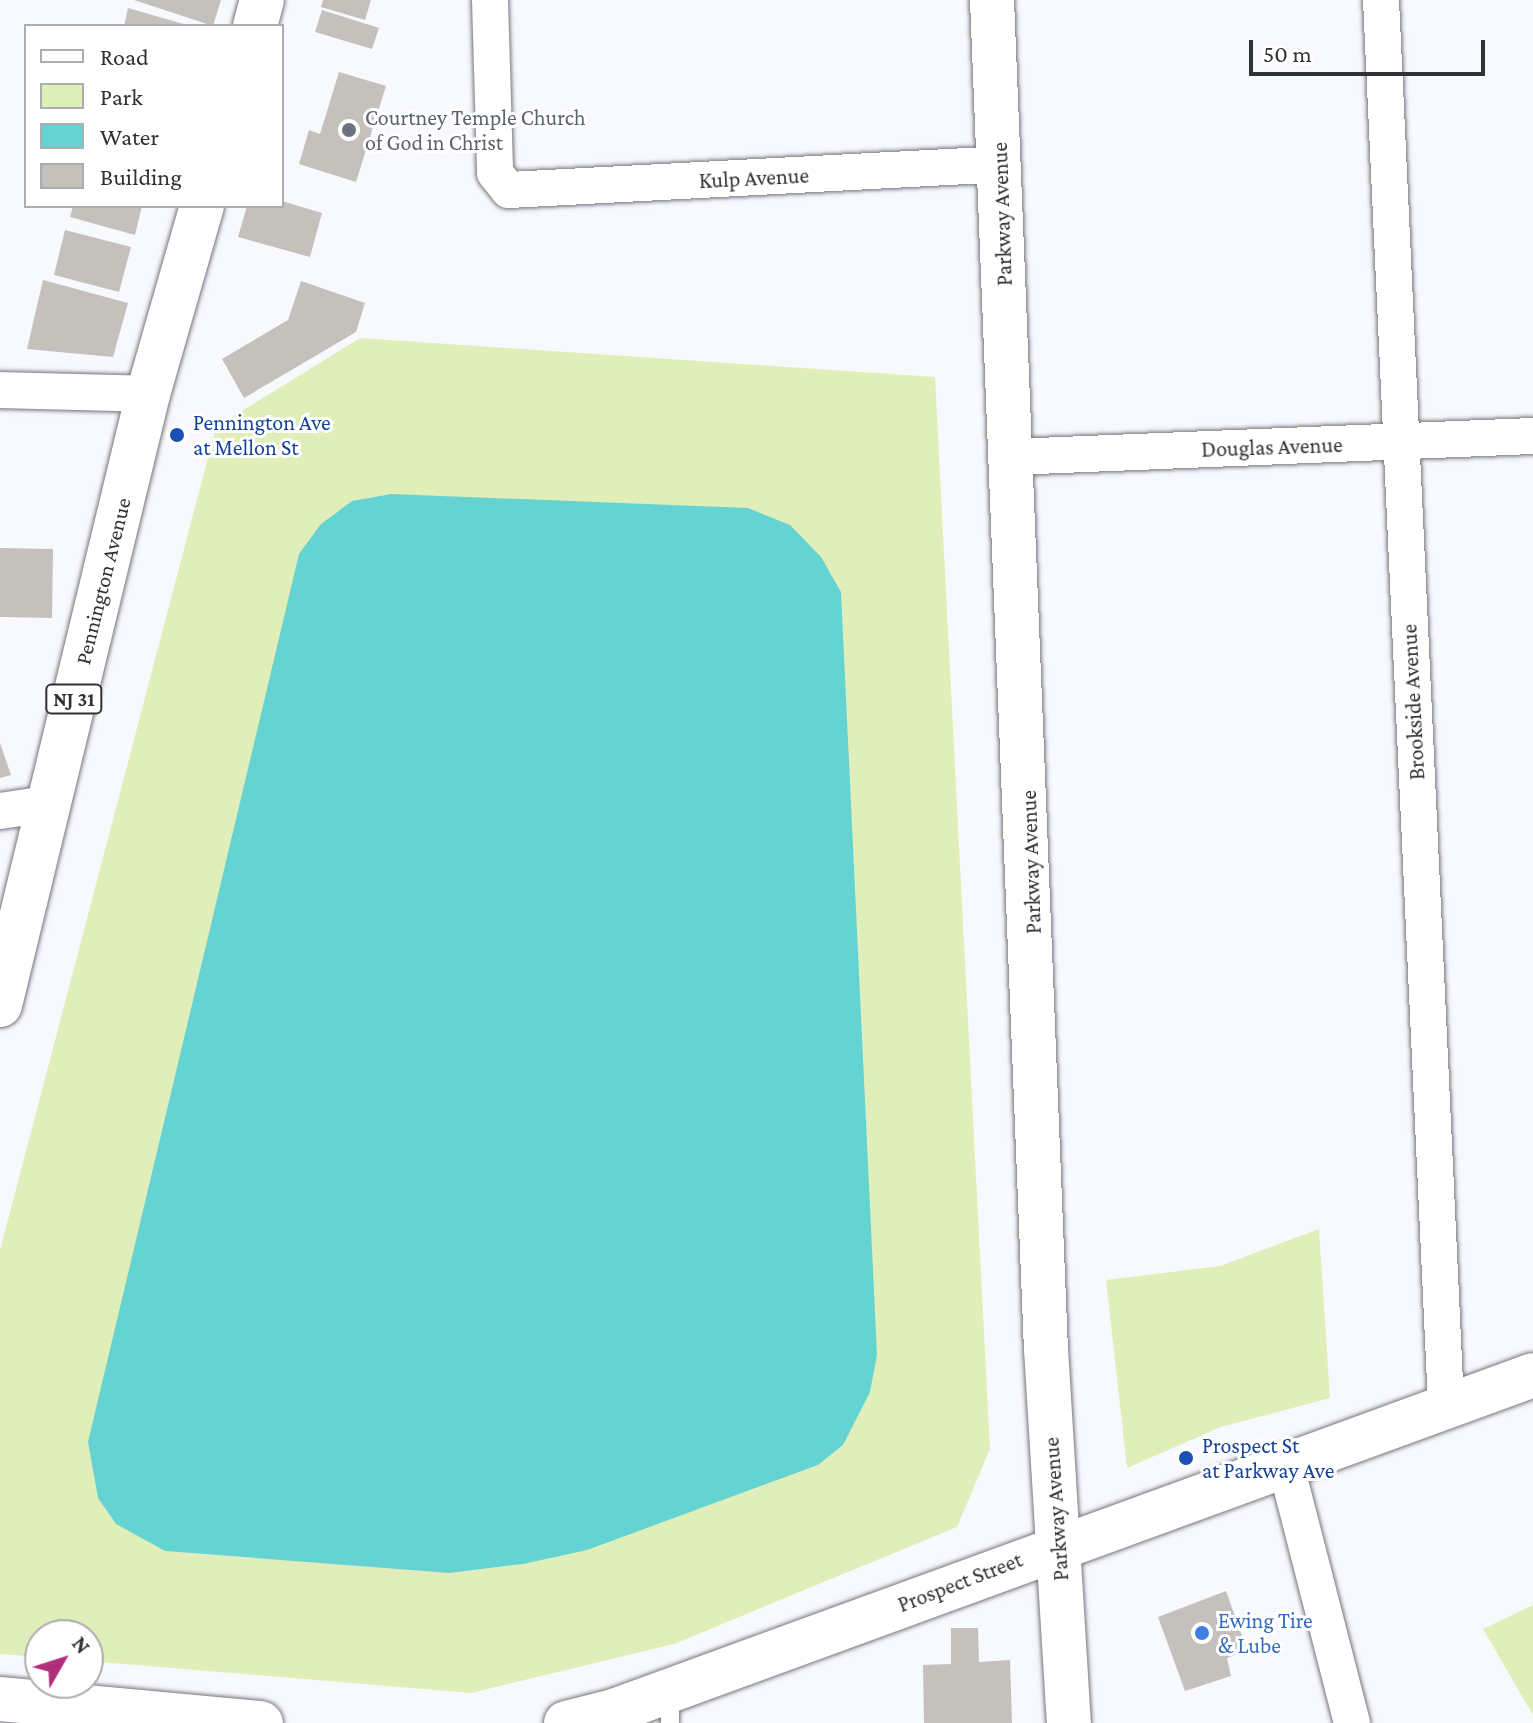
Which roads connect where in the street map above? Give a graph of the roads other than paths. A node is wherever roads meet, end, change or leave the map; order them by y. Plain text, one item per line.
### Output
1 (262, 0) edge
2 (490, 0) edge
3 (992, 0) edge
4 (1381, 0) edge
5 (256, 24) edge
6 (1001, 164) junction
7 (201, 208) edge
8 (0, 390) edge
9 (148, 394) junction
10 (1533, 436) edge
11 (1401, 441) junction
12 (1012, 457) junction
13 (48, 804) junction
14 (0, 811) edge
15 (0, 1005) edge
16 (1533, 1375) edge
17 (1446, 1405) junction
18 (1285, 1462) junction
19 (1058, 1544) junction
20 (670, 1707) edge
21 (19, 1708) edge
22 (261, 1723) edge
23 (566, 1723) edge
24 (1069, 1723) edge
25 (1352, 1723) edge

1 - 5 street
2 - 6 street, Kulp Avenue
3 - 6 street, Parkway Avenue
4 - 11 street, Brookside Avenue
6 - 12 street, Parkway Avenue
7 - 9 street, Pennington Avenue / NJ 31
8 - 9 street
9 - 13 street, Pennington Avenue / NJ 31
10 - 11 street, Douglas Avenue
11 - 12 street, Douglas Avenue
11 - 17 street, Brookside Avenue
12 - 19 street, Parkway Avenue
13 - 14 street
13 - 15 street, Pennington Avenue / NJ 31
16 - 17 street, Prospect Street
17 - 18 street, Prospect Street
18 - 19 street, Prospect Street
18 - 25 street
19 - 20 street, Prospect Street
19 - 24 street, Parkway Avenue
20 - 23 street, Prospect Street
21 - 22 street

